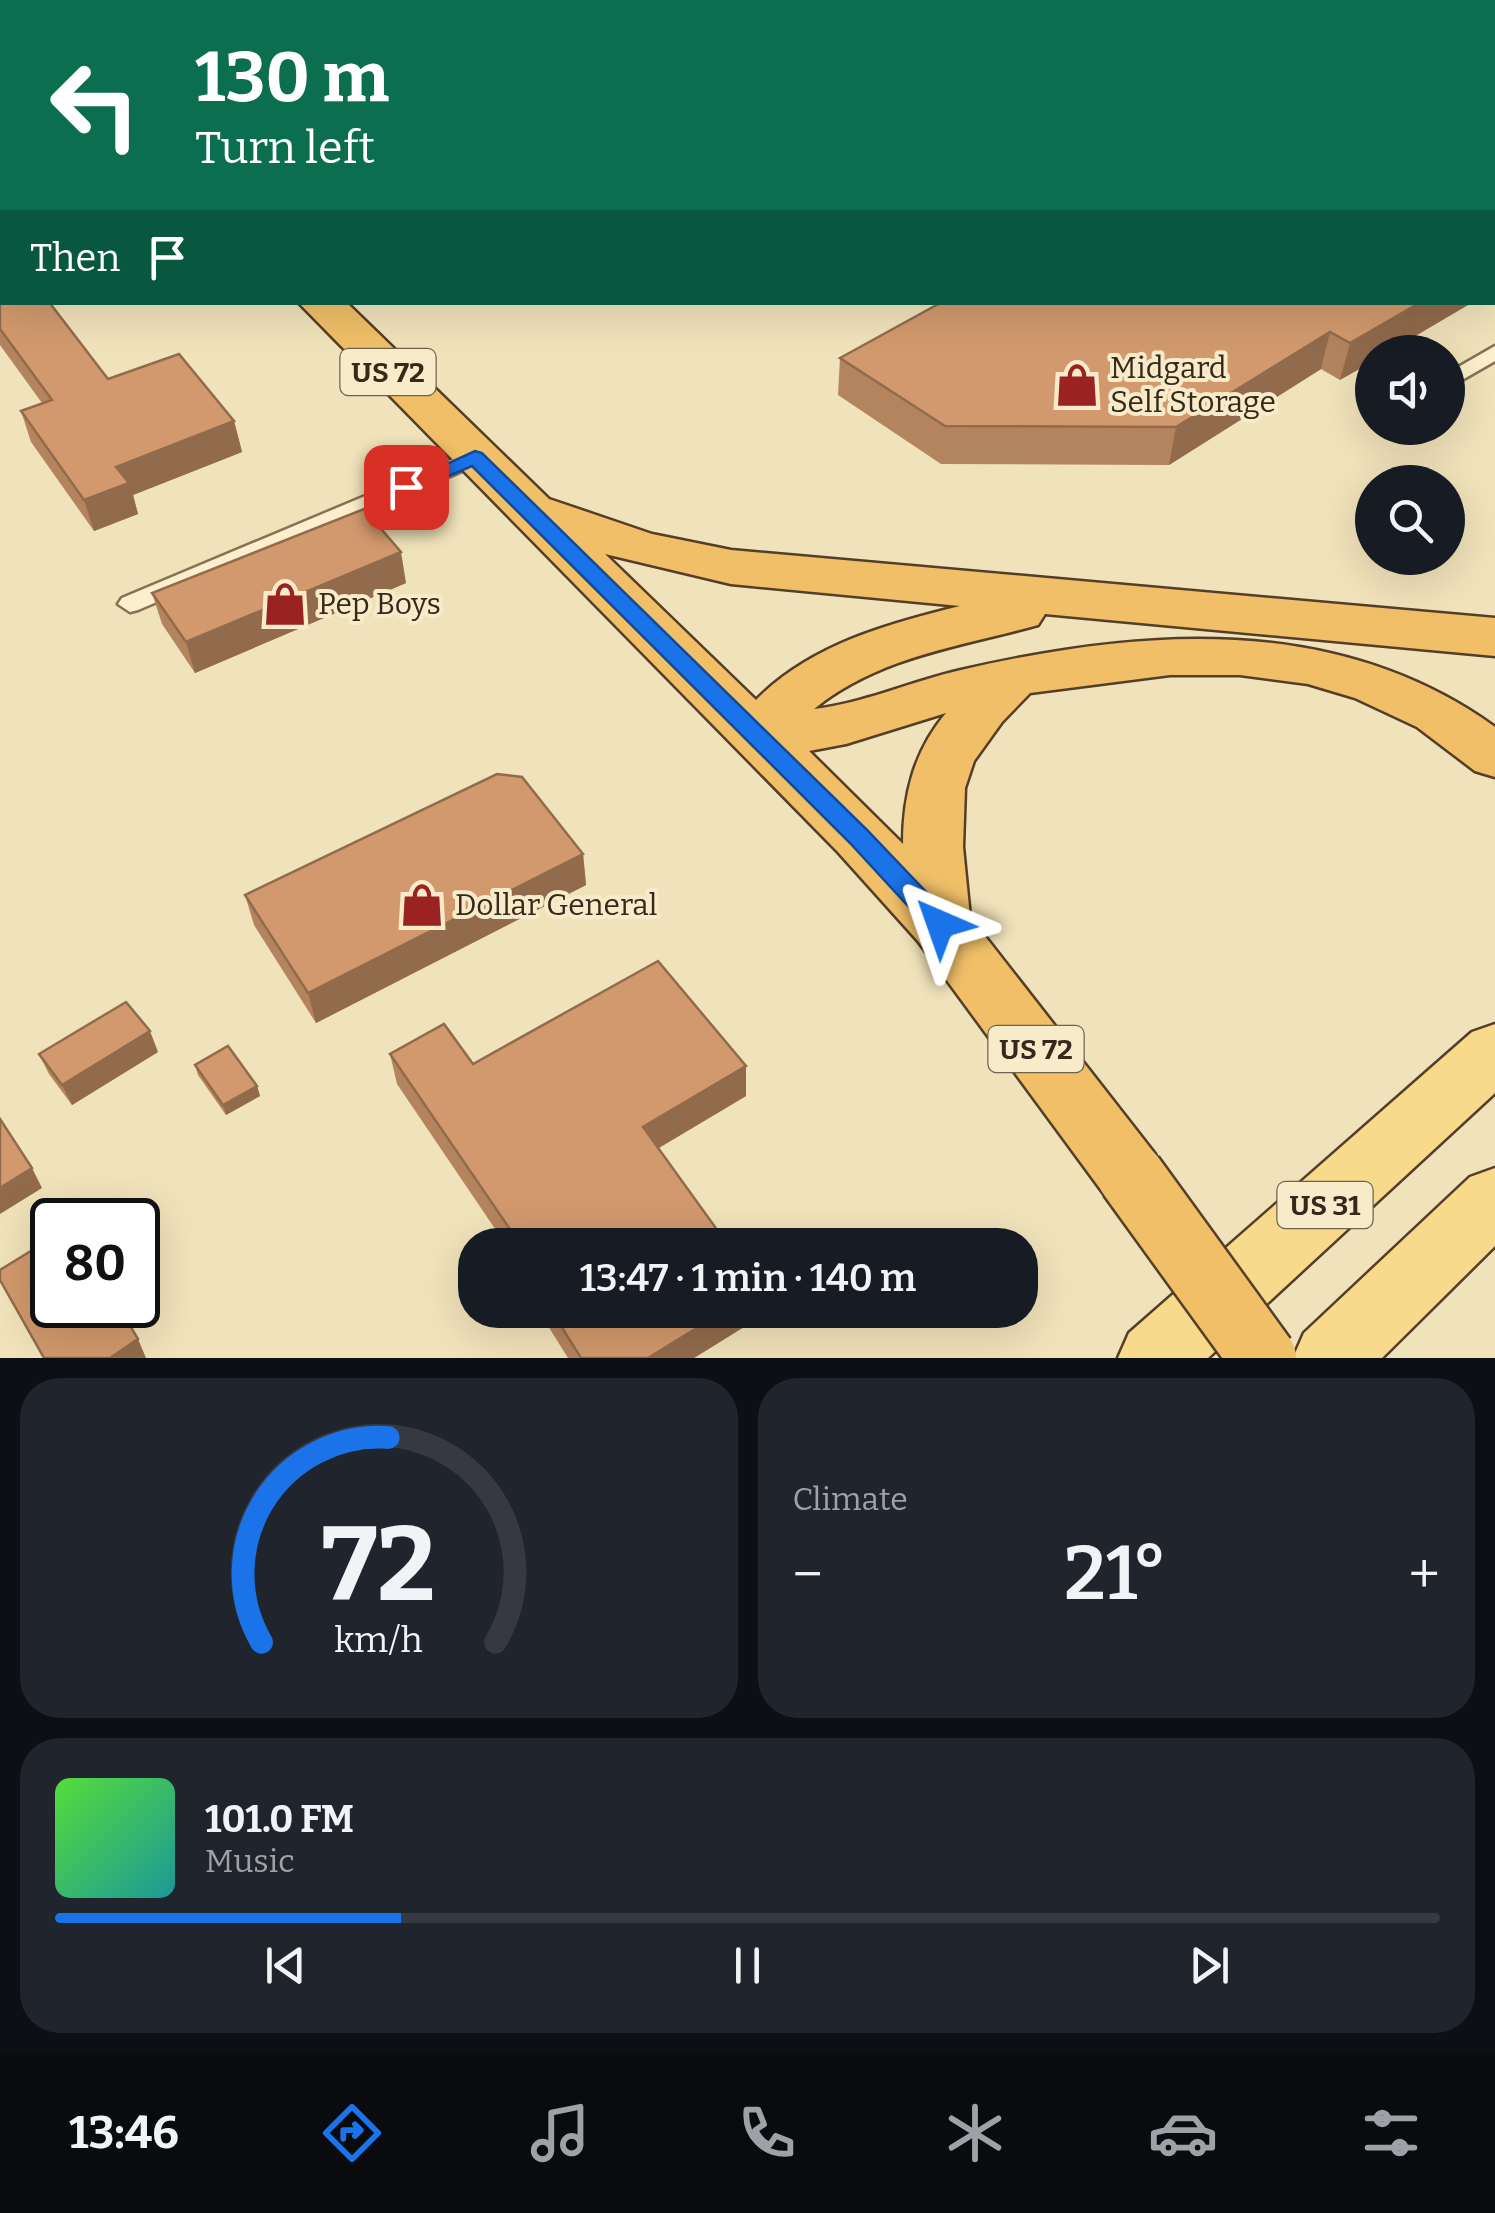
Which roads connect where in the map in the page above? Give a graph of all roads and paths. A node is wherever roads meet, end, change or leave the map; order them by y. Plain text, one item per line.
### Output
1 (323, 305) edge
2 (1495, 352) edge
3 (1465, 371) edge
4 (475, 458) junction
5 (526, 507) junction
6 (1091, 603) junction
7 (130, 604) dead end
8 (1495, 637) edge
9 (1013, 677) junction
10 (755, 735) junction
11 (1495, 756) edge
12 (940, 924) junction
13 (1495, 1052) edge
14 (1495, 1198) edge
15 (1155, 1358) edge
16 (1262, 1358) edge
17 (1330, 1358) edge

1 - 4 highway, US 72
2 - 3 lane
4 - 5 highway, US 72
4 - 7 lane
5 - 6 highway
5 - 10 highway, US 72
6 - 8 highway
6 - 10 highway
9 - 10 highway
9 - 11 highway
9 - 12 highway
10 - 12 highway, US 72
12 - 16 highway, US 72, bridge
13 - 15 main road, US 31
14 - 17 main road

